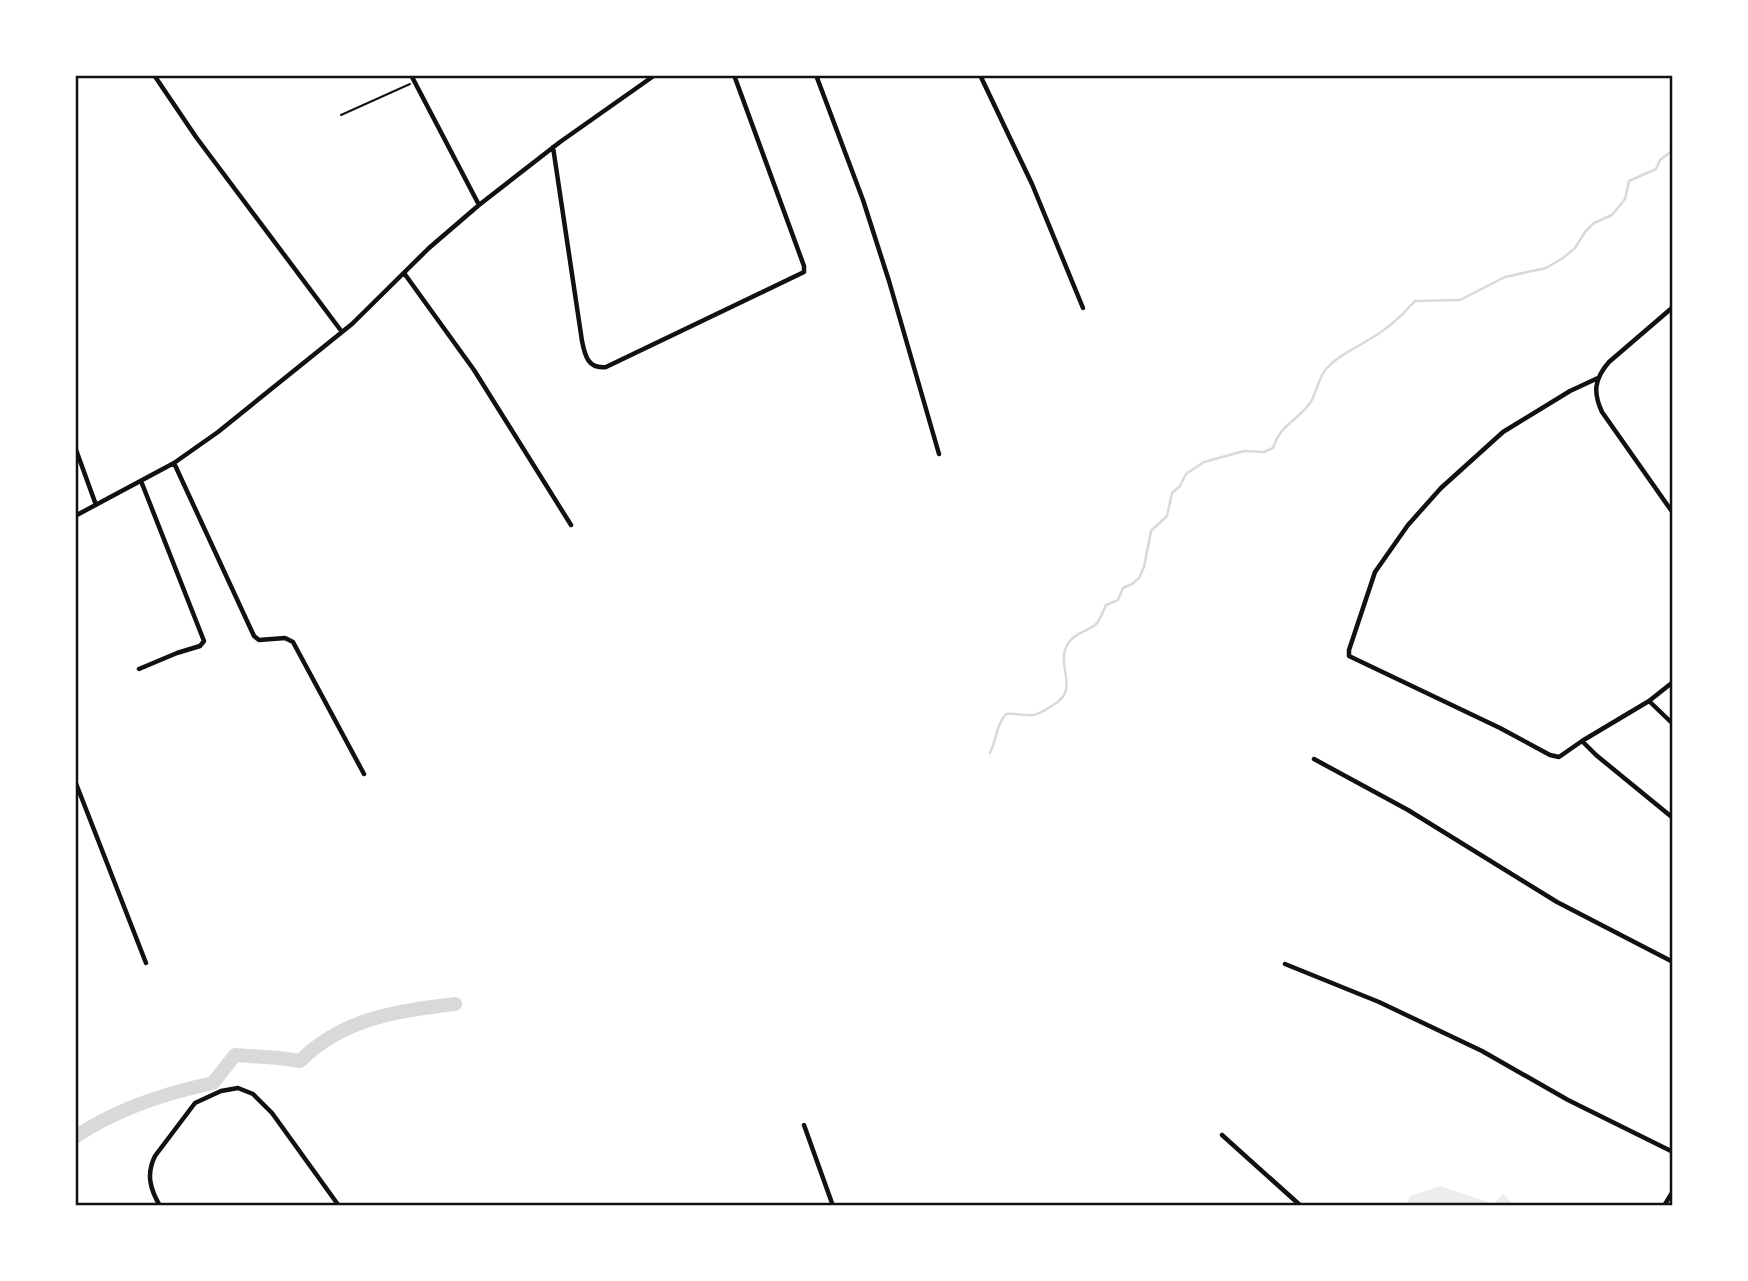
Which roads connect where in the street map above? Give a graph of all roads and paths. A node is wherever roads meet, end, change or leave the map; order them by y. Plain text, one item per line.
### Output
1 (155, 75) edge
2 (411, 75) edge
3 (655, 75) edge
4 (734, 75) edge
5 (816, 75) edge
6 (981, 75) edge
7 (414, 83) junction
8 (341, 115) dead end
9 (553, 147) junction
10 (480, 205) junction
11 (404, 273) junction
12 (1673, 307) edge
13 (1083, 309) dead end
14 (342, 332) junction
15 (1598, 378) junction
16 (75, 447) edge
17 (939, 454) dead end
18 (174, 463) junction
19 (141, 481) junction
20 (96, 505) junction
21 (1673, 513) edge
22 (75, 516) edge
23 (570, 526) dead end
24 (139, 669) dead end
25 (1673, 682) edge
26 (1649, 701) junction
27 (1673, 724) edge
28 (1582, 741) junction
29 (1314, 759) dead end
30 (364, 774) dead end
31 (75, 781) edge
32 (1673, 818) edge
33 (146, 962) dead end
34 (1673, 962) edge
35 (1285, 964) dead end
36 (804, 1125) dead end
37 (1222, 1135) dead end
38 (1673, 1152) edge
39 (1673, 1191) edge
40 (160, 1206) edge
41 (340, 1206) edge
42 (833, 1206) edge
43 (1301, 1206) edge
44 (1664, 1206) edge

1 - 14 street
2 - 7 street
3 - 9 street
4 - 9 street
5 - 17 street
6 - 13 street
7 - 8 path
7 - 10 street
9 - 10 street
10 - 11 street
11 - 14 street
11 - 23 street
12 - 15 street
14 - 18 street
15 - 21 street
15 - 28 street
16 - 20 street
18 - 19 street
18 - 30 street
19 - 20 street
19 - 24 street
20 - 22 street
25 - 26 street
26 - 27 street
26 - 28 street
28 - 32 street
29 - 34 street
31 - 33 street
35 - 38 street
36 - 42 street
37 - 43 street
39 - 44 street
40 - 41 street

